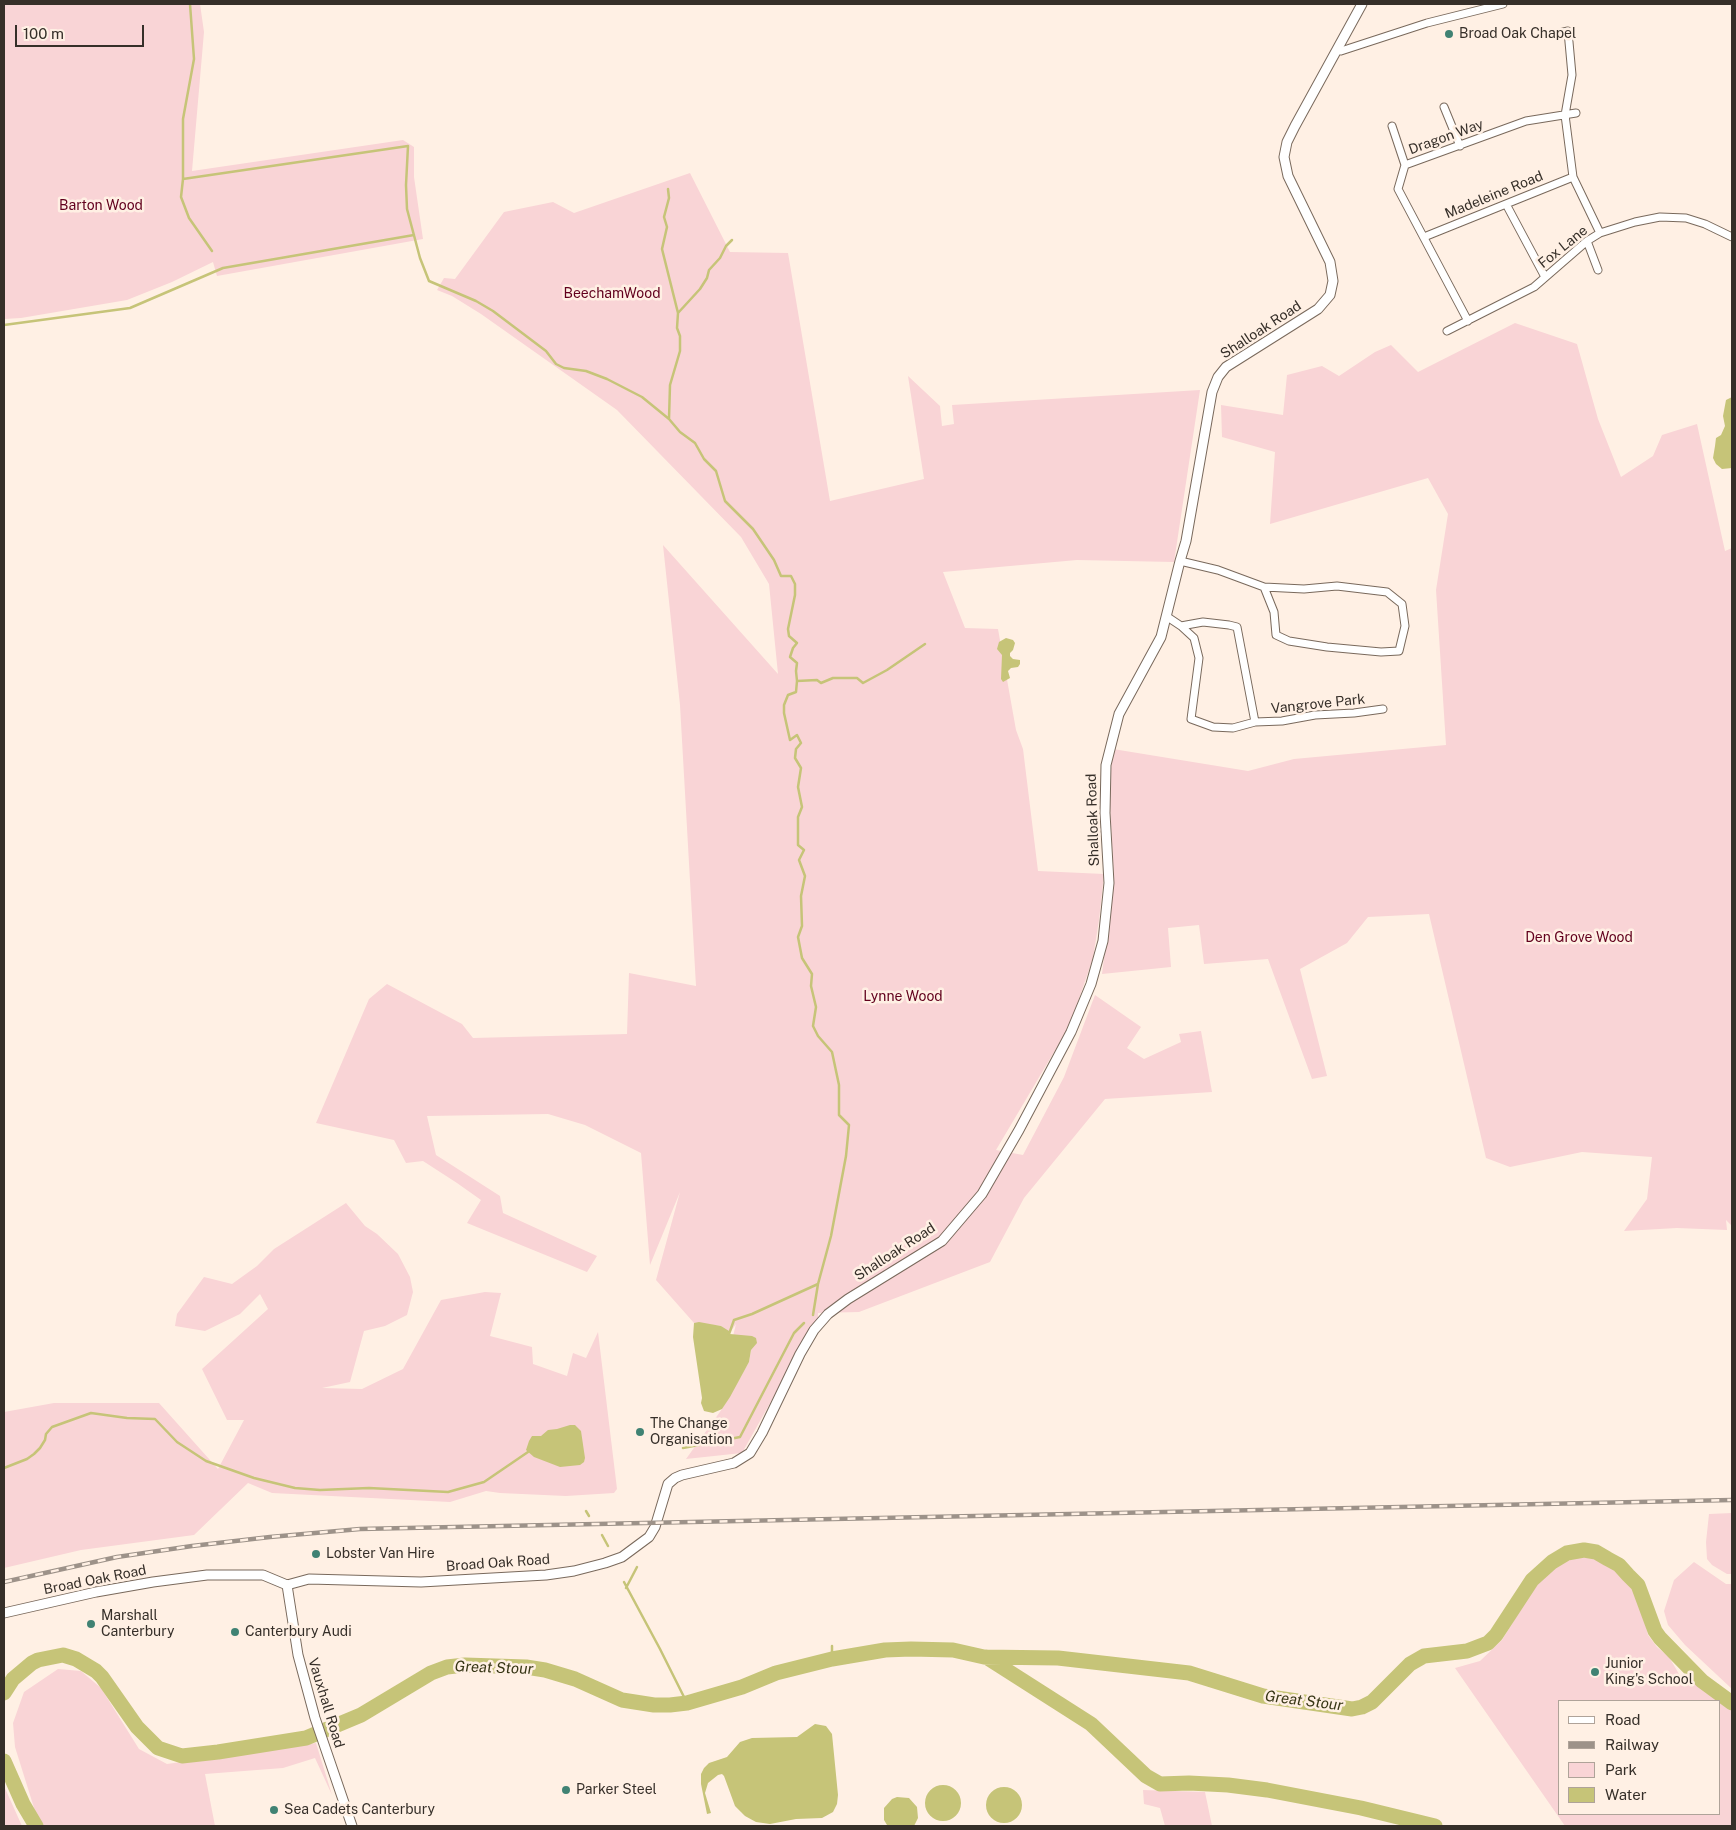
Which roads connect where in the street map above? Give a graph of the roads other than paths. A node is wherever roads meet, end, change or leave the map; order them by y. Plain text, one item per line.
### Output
1 (1362, 4) edge
2 (1503, 4) edge
3 (1559, 33) dead end
4 (1337, 50) junction
5 (1444, 107) dead end
6 (1576, 113) dead end
7 (1565, 115) junction
8 (1392, 126) dead end
9 (1460, 146) junction
10 (1405, 165) junction
11 (1573, 177) junction
12 (1506, 204) junction
13 (1600, 233) junction
14 (1424, 237) junction
15 (1732, 237) edge
16 (1587, 241) junction
17 (1598, 270) dead end
18 (1545, 277) junction
19 (1468, 321) junction
20 (1448, 331) dead end
21 (1180, 561) junction
22 (1264, 587) junction
23 (1166, 616) junction
24 (1181, 626) junction
25 (1383, 709) dead end
26 (1255, 722) junction
27 (655, 1527) joint
28 (287, 1585) junction
29 (4, 1613) edge
30 (352, 1826) edge

1 - 4 street, Shalloak Road
2 - 4 street
3 - 7 street
4 - 21 street, Shalloak Road
5 - 9 street
6 - 7 street, Dragon Way
7 - 9 street, Dragon Way
7 - 11 street
8 - 10 street
9 - 10 street, Dragon Way
10 - 14 street, Dragon Way
11 - 12 street, Madeleine Road
11 - 13 street
12 - 14 street, Madeleine Road
12 - 18 street
13 - 15 street, Fox Lane
13 - 16 street, Fox Lane
14 - 19 street, Dragon Way
16 - 17 street
16 - 18 street, Fox Lane
18 - 19 street, Fox Lane
19 - 20 street, Fox Lane
21 - 22 street
21 - 23 street, Shalloak Road
22 - 22 street
23 - 24 street, Vangrove Park
23 - 27 street, Shalloak Road
24 - 26 street, Vangrove Park
24 - 26 street, Vangrove Park
25 - 26 street, Vangrove Park
27 - 28 street, Broad Oak Road
28 - 29 street, Broad Oak Road
28 - 30 street, Vauxhall Road

